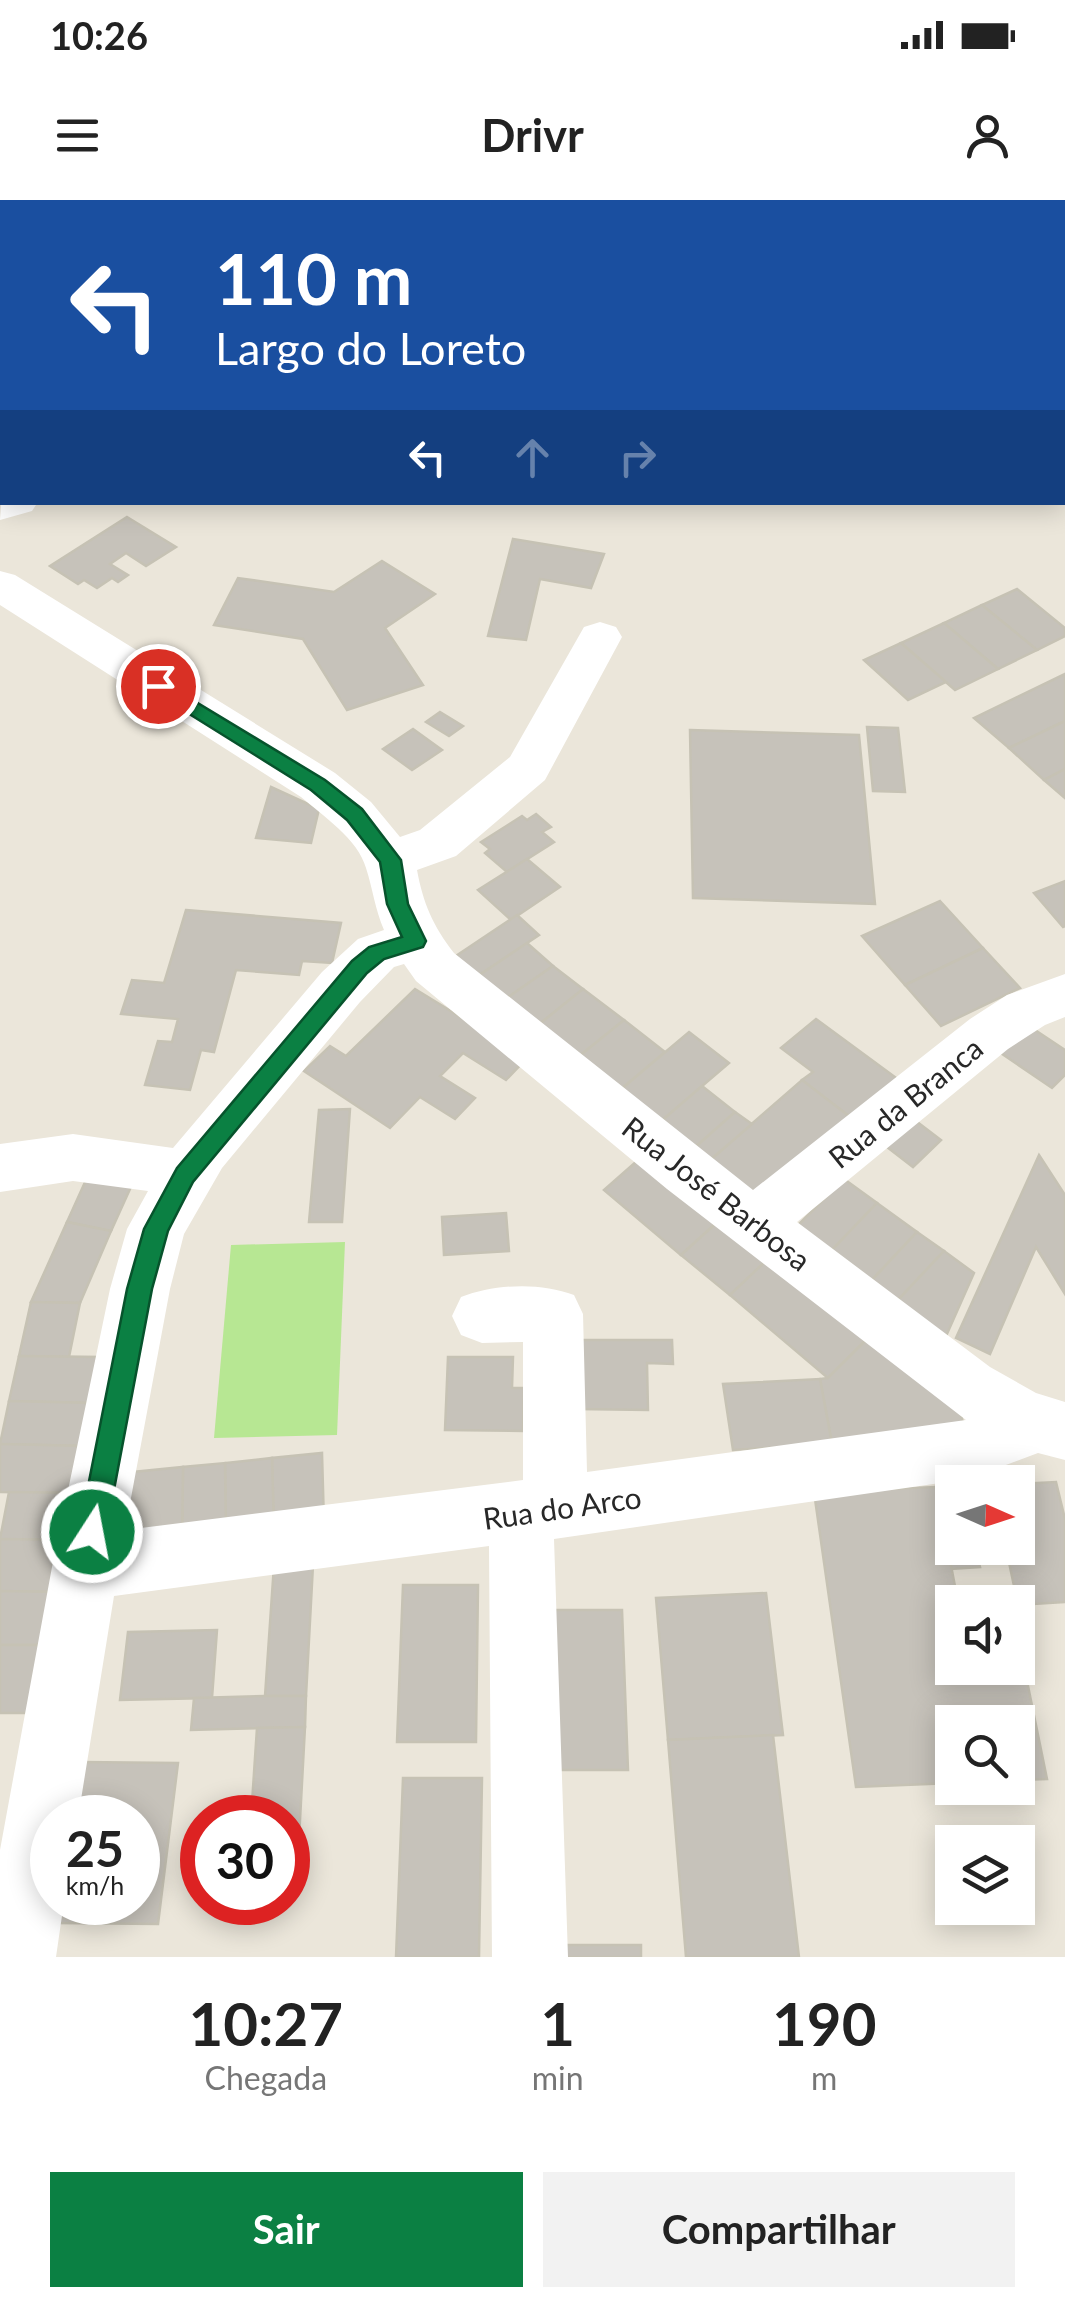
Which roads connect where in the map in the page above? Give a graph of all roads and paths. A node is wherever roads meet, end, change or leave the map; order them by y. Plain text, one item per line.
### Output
1 (0, 585) edge
2 (600, 637) dead end
3 (390, 860) junction
4 (415, 941) junction
5 (1065, 995) edge
6 (0, 1168) edge
7 (185, 1175) junction
8 (754, 1223) junction
9 (482, 1316) dead end
10 (1050, 1428) edge
11 (538, 1510) junction
12 (86, 1567) junction
13 (14, 1933) edge
14 (530, 1957) edge

1 - 3 street
2 - 3 street
3 - 4 street
4 - 7 street
4 - 8 street, Rua José Barbosa
5 - 8 street, Rua da Branca
6 - 7 street
7 - 12 street
8 - 10 street, Rua José Barbosa
9 - 11 street
10 - 11 street, Rua do Arco
11 - 12 street, Rua do Arco
11 - 14 street
12 - 13 street

